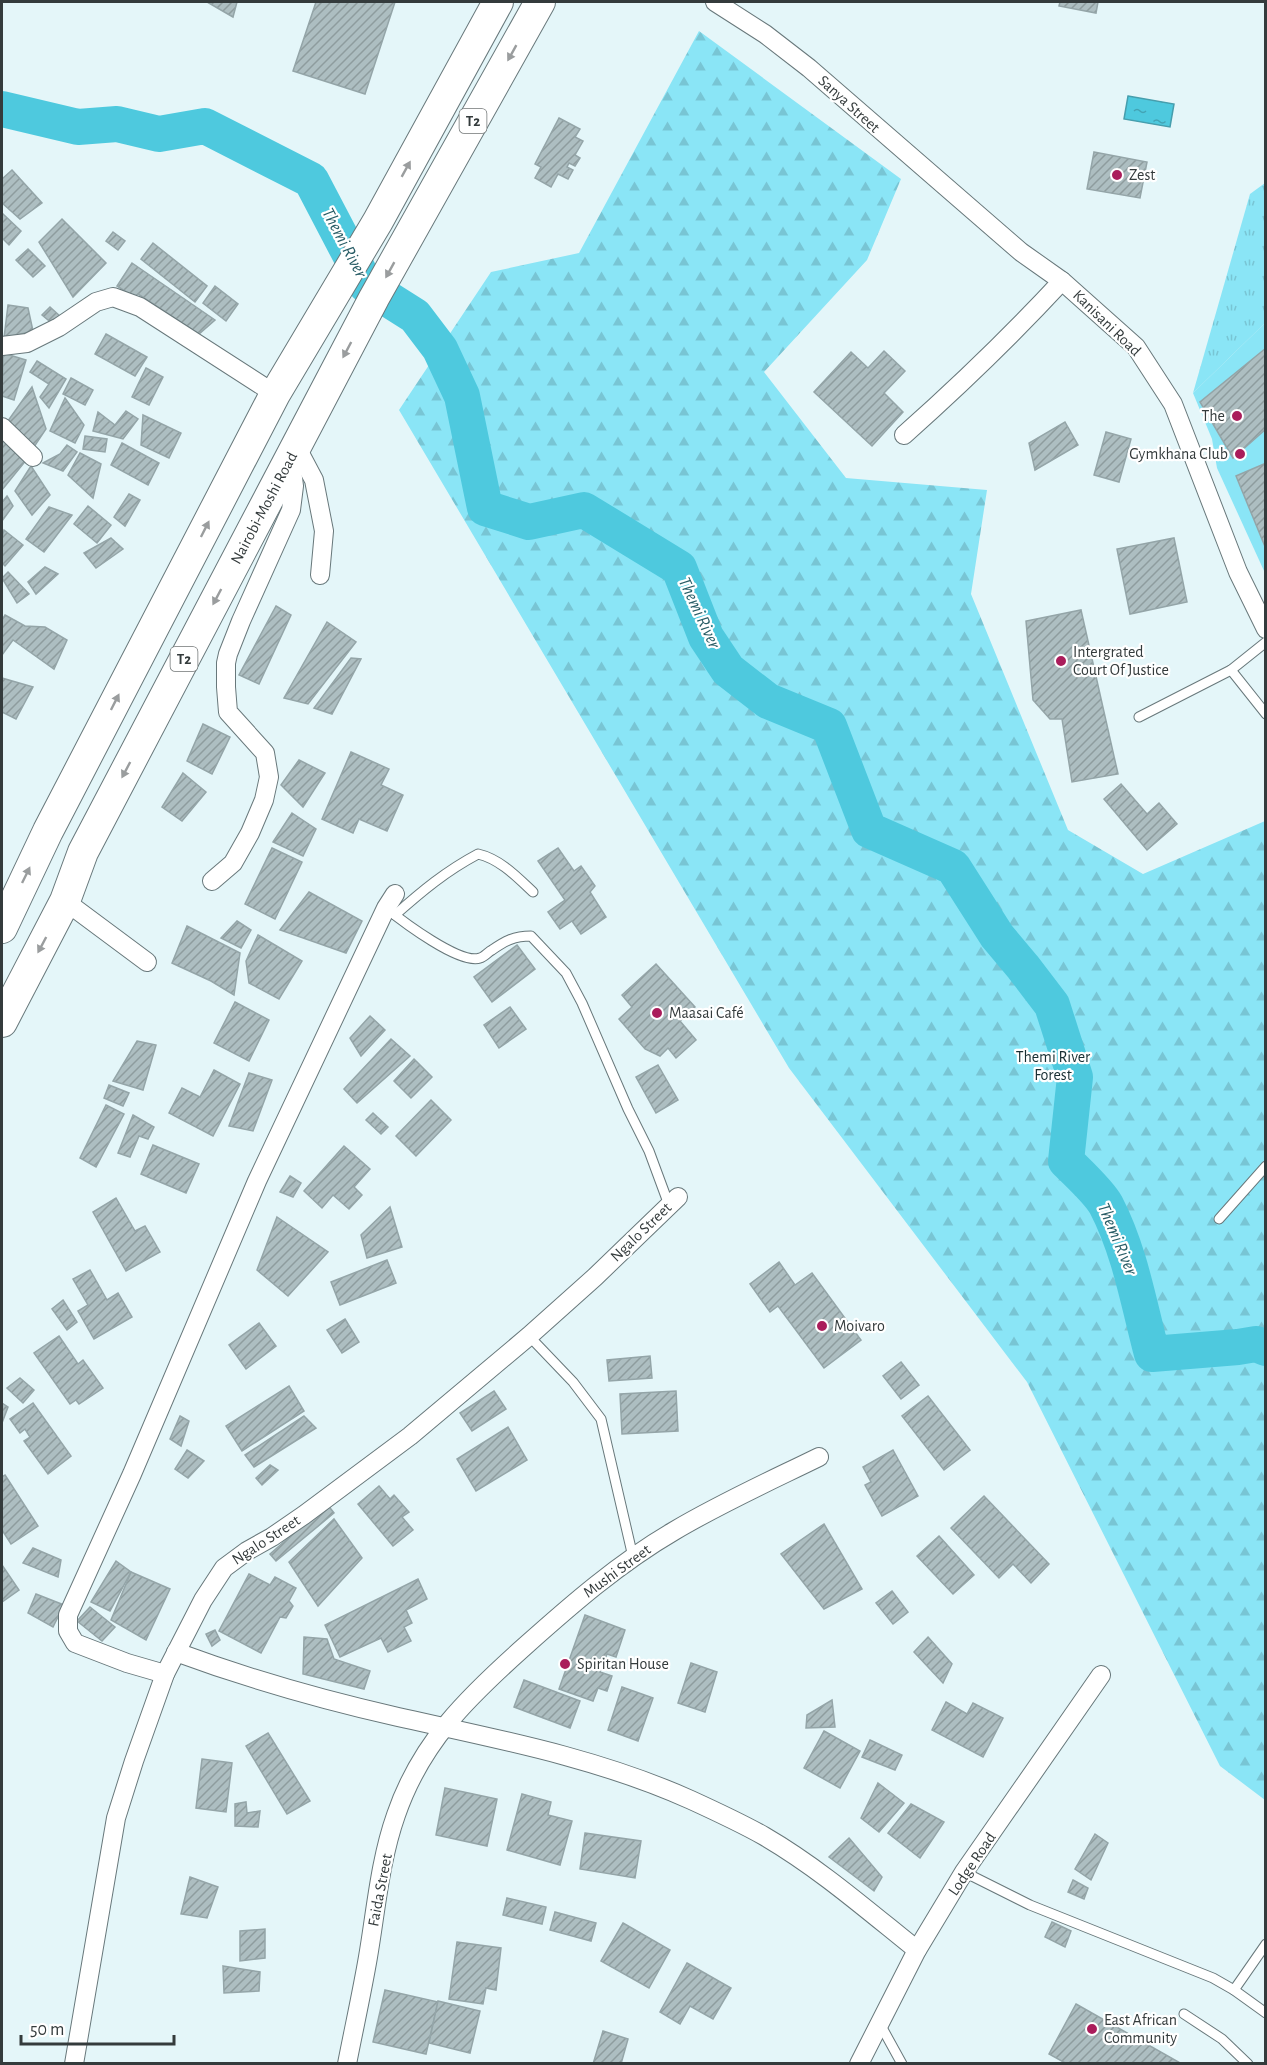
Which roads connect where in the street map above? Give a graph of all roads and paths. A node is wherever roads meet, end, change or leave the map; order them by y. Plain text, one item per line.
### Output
1 (498, 2) edge
2 (540, 2) edge
3 (716, 2) edge
4 (977, 215) joint
5 (1062, 281) junction
6 (2, 346) edge
7 (275, 394) junction
8 (2, 427) edge
9 (904, 435) dead end
10 (293, 451) junction
11 (33, 457) dead end
12 (320, 574) dead end
13 (1266, 629) edge
14 (1266, 642) edge
15 (1231, 670) junction
16 (1266, 714) edge
17 (1139, 717) dead end
18 (212, 881) dead end
19 (533, 892) dead end
20 (65, 901) junction
21 (392, 905) junction
22 (2, 928) edge
23 (147, 962) dead end
24 (2, 1022) edge
25 (1266, 1166) edge
26 (674, 1201) joint
27 (1220, 1219) dead end
28 (529, 1336) junction
29 (819, 1457) dead end
30 (633, 1557) junction
31 (176, 1652) junction
32 (165, 1674) junction
33 (1101, 1675) dead end
34 (444, 1727) junction
35 (964, 1872) junction
36 (1266, 1944) edge
37 (916, 1950) junction
38 (1234, 1990) junction
39 (1266, 2013) edge
40 (1184, 2014) dead end
41 (878, 2022) junction
42 (74, 2064) edge
43 (347, 2064) edge
44 (859, 2064) edge
45 (902, 2064) edge
46 (1248, 2064) edge

7 -> 1 highway, T2
2 -> 10 highway, Nairobi-Moshi Road / T2
3 - 4 street, Sanya Street
4 - 5 street, Kanisani Road
5 - 9 street
5 - 13 street, Kanisani Road
6 - 7 street
22 -> 7 highway, T2
8 - 11 street
10 - 12 street
10 - 18 street
10 -> 20 highway, Nairobi-Moshi Road / T2
14 - 15 lane
15 - 16 lane
15 - 17 lane
19 - 21 lane
20 - 23 street
20 -> 24 highway, Nairobi-Moshi Road / T2
21 - 26 lane
21 - 32 street
25 - 27 lane
26 - 28 street, Ngalo Street
28 - 30 lane
28 - 31 street, Ngalo Street
29 - 30 street, Mushi Street
30 - 34 street, Mushi Street
31 - 32 street, Ngalo Street
31 - 34 street
32 - 42 street, Ngalo Street
33 - 35 street, Lodge Road
34 - 37 street
34 - 43 street, Faida Street
35 - 37 street, Lodge Road
35 - 38 lane
36 - 38 lane
37 - 41 street, Lodge Road
38 - 39 lane
40 - 46 lane
41 - 44 street, Lodge Road
41 - 45 lane

